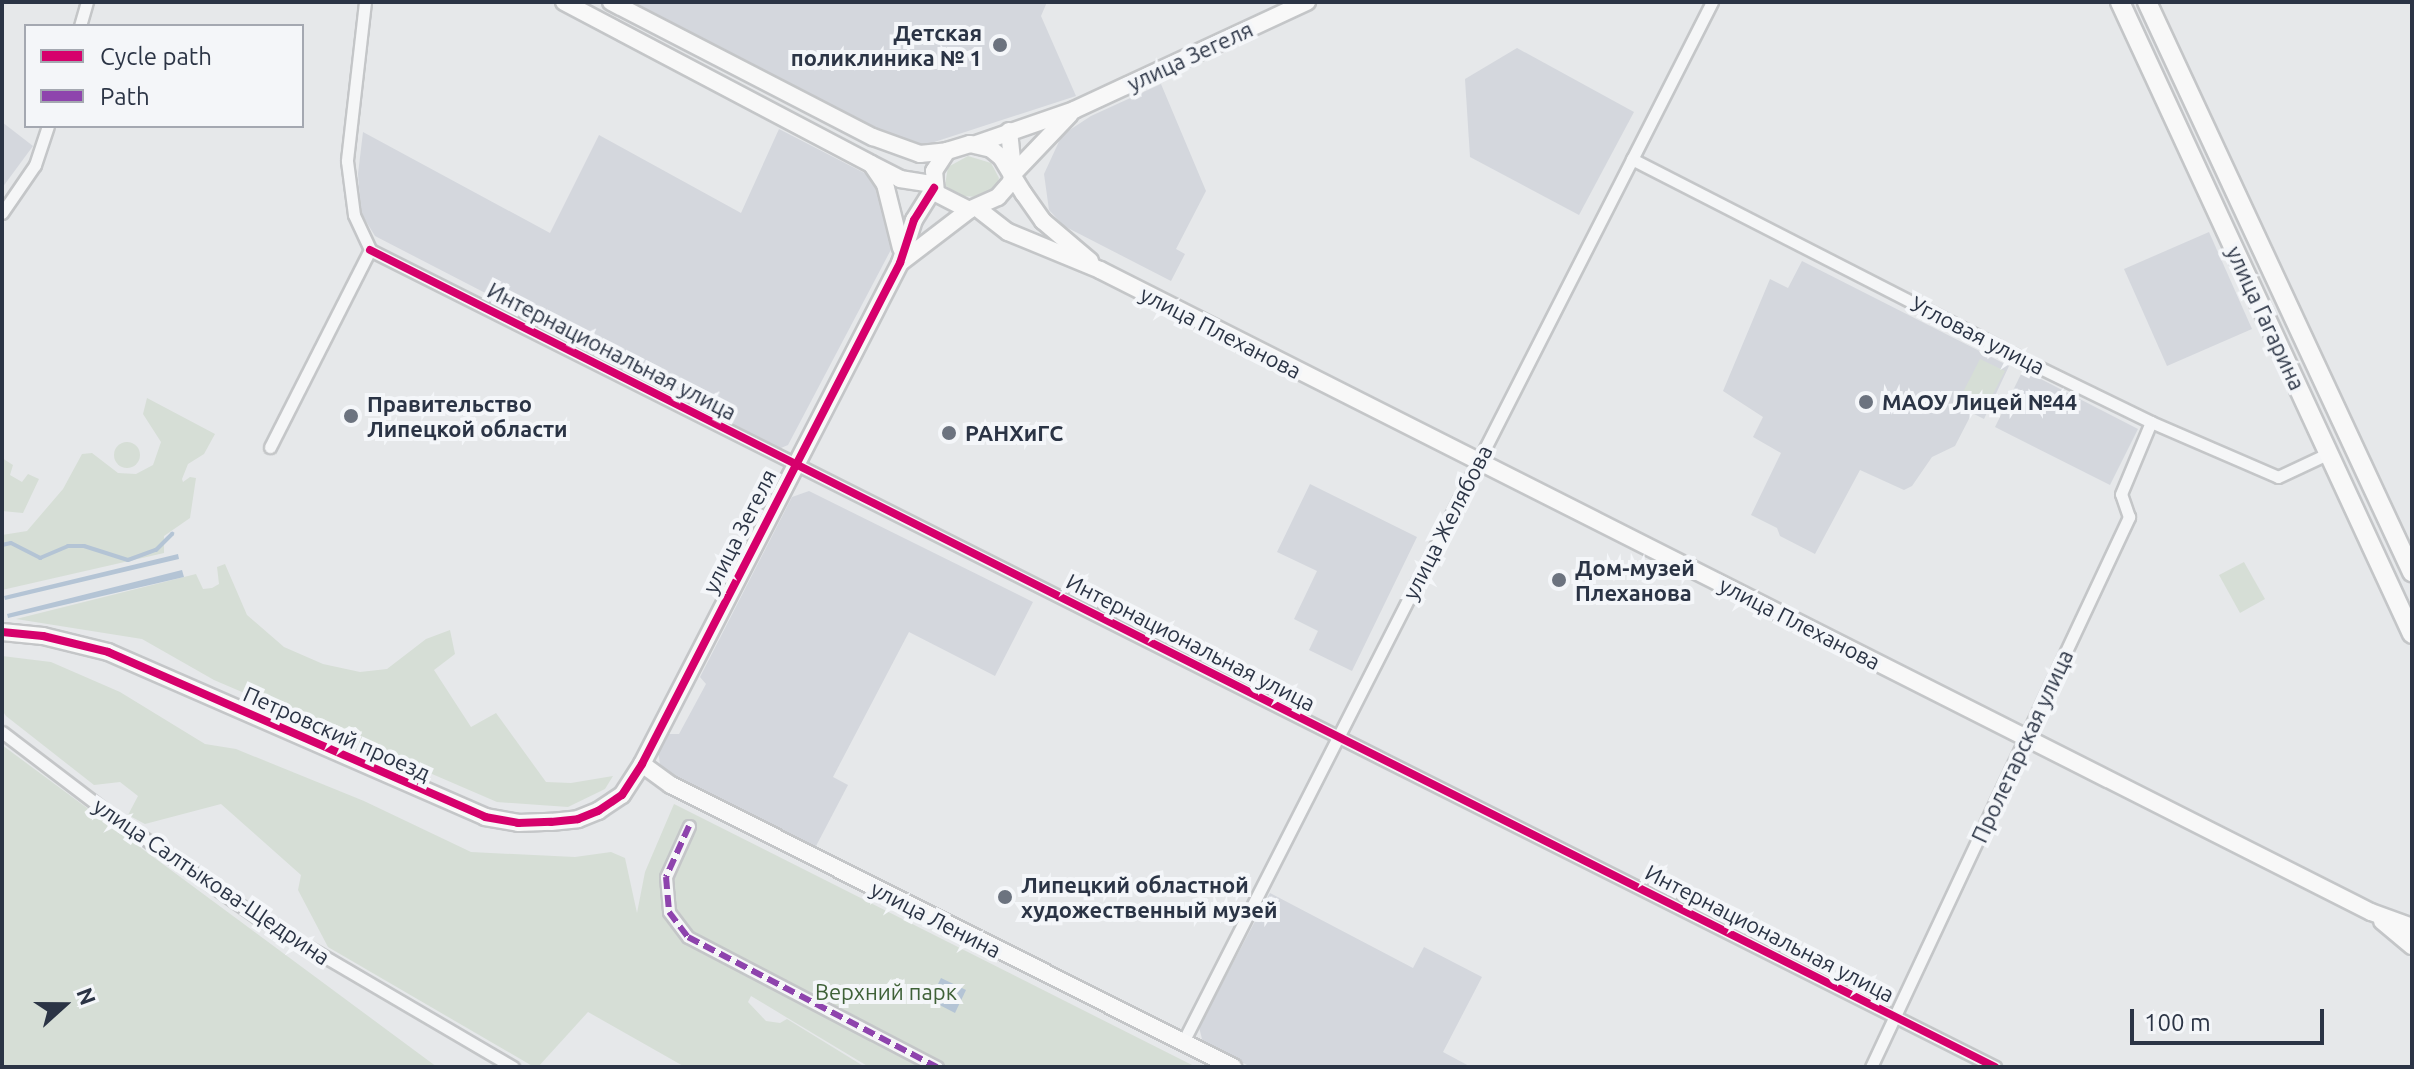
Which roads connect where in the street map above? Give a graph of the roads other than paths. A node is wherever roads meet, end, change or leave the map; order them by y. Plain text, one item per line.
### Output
1 (87, 2) edge
2 (365, 2) edge
3 (564, 2) edge
4 (611, 2) edge
5 (1307, 2) edge
6 (1712, 2) edge
7 (2120, 2) edge
8 (2147, 2) edge
9 (81, 24) edge
10 (1074, 110) junction
11 (47, 128) edge
12 (1009, 131) junction
13 (976, 144) junction
14 (947, 151) junction
15 (1632, 159) junction
16 (871, 164) junction
17 (1012, 175) junction
18 (933, 186) junction
19 (973, 209) junction
20 (2, 213) edge
21 (370, 250) junction
22 (901, 256) junction
23 (1100, 270) junction
24 (2151, 422) junction
25 (270, 447) dead end
26 (2329, 453) junction
27 (1479, 461) junction
28 (794, 463) junction
29 (2412, 572) edge
30 (2411, 630) edge
31 (2, 632) edge
32 (2, 732) edge
33 (1338, 737) junction
34 (2027, 737) junction
35 (642, 764) junction
36 (689, 826) dead end
37 (2371, 912) junction
38 (2412, 927) edge
39 (2412, 946) edge
40 (1897, 1017) junction
41 (1183, 1042) junction
42 (513, 1067) edge
43 (937, 1067) edge
44 (1233, 1067) edge
45 (1871, 1067) edge
46 (1995, 1067) edge

1 - 9 street
2 - 21 street
3 - 16 main road
4 - 14 main road
5 - 10 main road, улица Зегеля
6 - 15 street, улица Желябова
7 - 26 main road, улица Гагарина
8 - 29 main road, улица Гагарина
10 - 12 main road, улица Зегеля
10 - 17 main road, улица Зегеля
11 - 20 street
12 - 13 main road, улица Зегеля
12 - 17 main road
13 - 14 main road
13 - 17 main road
14 - 18 main road
15 - 24 street, Угловая улица
15 - 27 street, улица Желябова
16 - 18 main road
16 - 22 main road
17 - 19 main road
17 - 23 main road, улица Плеханова
18 - 19 main road
18 - 22 main road, улица Зегеля
19 - 22 main road, улица Зегеля
19 - 23 main road, улица Плеханова
21 - 25 street
21 - 28 street, Интернациональная улица
22 - 28 main road, улица Зегеля
23 - 27 main road, улица Плеханова
24 - 26 street, Угловая улица
24 - 34 street, Пролетарская улица
26 - 30 main road, улица Гагарина
27 - 33 street, улица Желябова
27 - 34 main road, улица Плеханова
28 - 33 street, Интернациональная улица
28 - 35 main road, улица Зегеля
31 - 35 main road, Петровский проезд
32 - 42 street, улица Салтыкова-Щедрина
33 - 40 street, Интернациональная улица
33 - 41 street, улица Желябова
34 - 37 main road, улица Плеханова
34 - 40 street, Пролетарская улица
35 - 41 main road, улица Ленина
36 - 43 street
37 - 38 main road, улица Плеханова
37 - 39 main road, улица Плеханова
40 - 45 street, Пролетарская улица
40 - 46 street, Интернациональная улица
41 - 44 main road, улица Ленина

